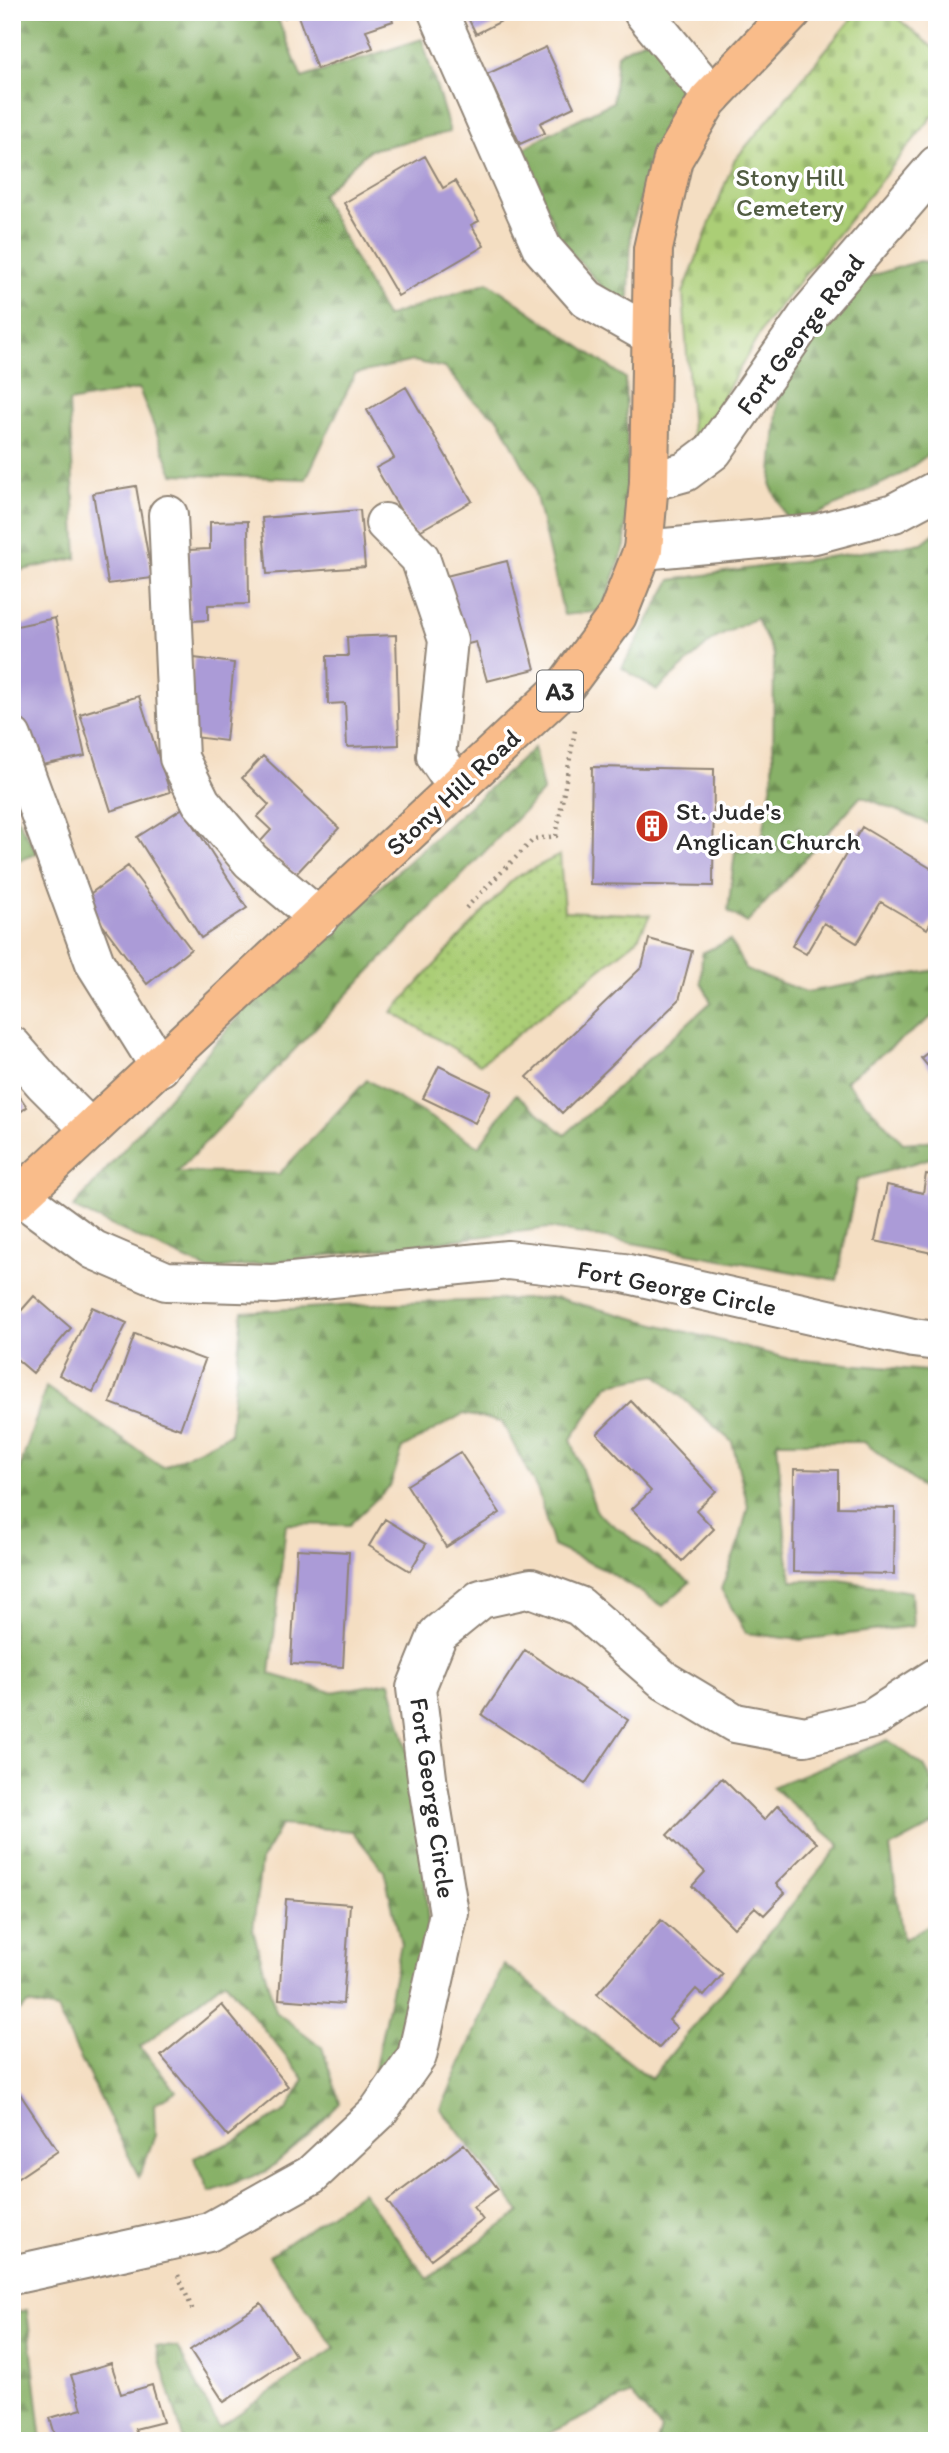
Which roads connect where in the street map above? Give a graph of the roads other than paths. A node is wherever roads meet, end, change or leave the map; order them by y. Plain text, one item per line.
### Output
1 (438, 12) edge
2 (643, 12) edge
3 (792, 12) edge
4 (712, 96) junction
5 (937, 164) edge
6 (652, 336) junction
7 (649, 482) junction
8 (937, 491) edge
9 (168, 515) dead end
10 (386, 523) dead end
11 (643, 550) junction
12 (12, 737) edge
13 (458, 789) junction
14 (318, 918) junction
15 (12, 1046) edge
16 (160, 1067) junction
17 (91, 1130) junction
18 (16, 1199) edge
19 (937, 1341) edge
20 (937, 1677) edge
21 (12, 2275) edge

1 - 6 street
2 - 4 street
3 - 4 main road, Stony Hill Road / A3
4 - 6 main road, Stony Hill Road / A3
5 - 7 street, Fort George Road
6 - 7 main road, Stony Hill Road / A3
7 - 11 main road, Stony Hill Road / A3
8 - 11 street
9 - 14 street
10 - 13 street
11 - 13 main road, Stony Hill Road / A3
12 - 16 street
13 - 14 main road, Stony Hill Road / A3
14 - 16 main road, Stony Hill Road / A3
15 - 17 street
16 - 17 main road, Stony Hill Road / A3
17 - 18 main road, Stony Hill Road / A3
18 - 19 street, Fort George Circle
20 - 21 street, Fort George Circle

